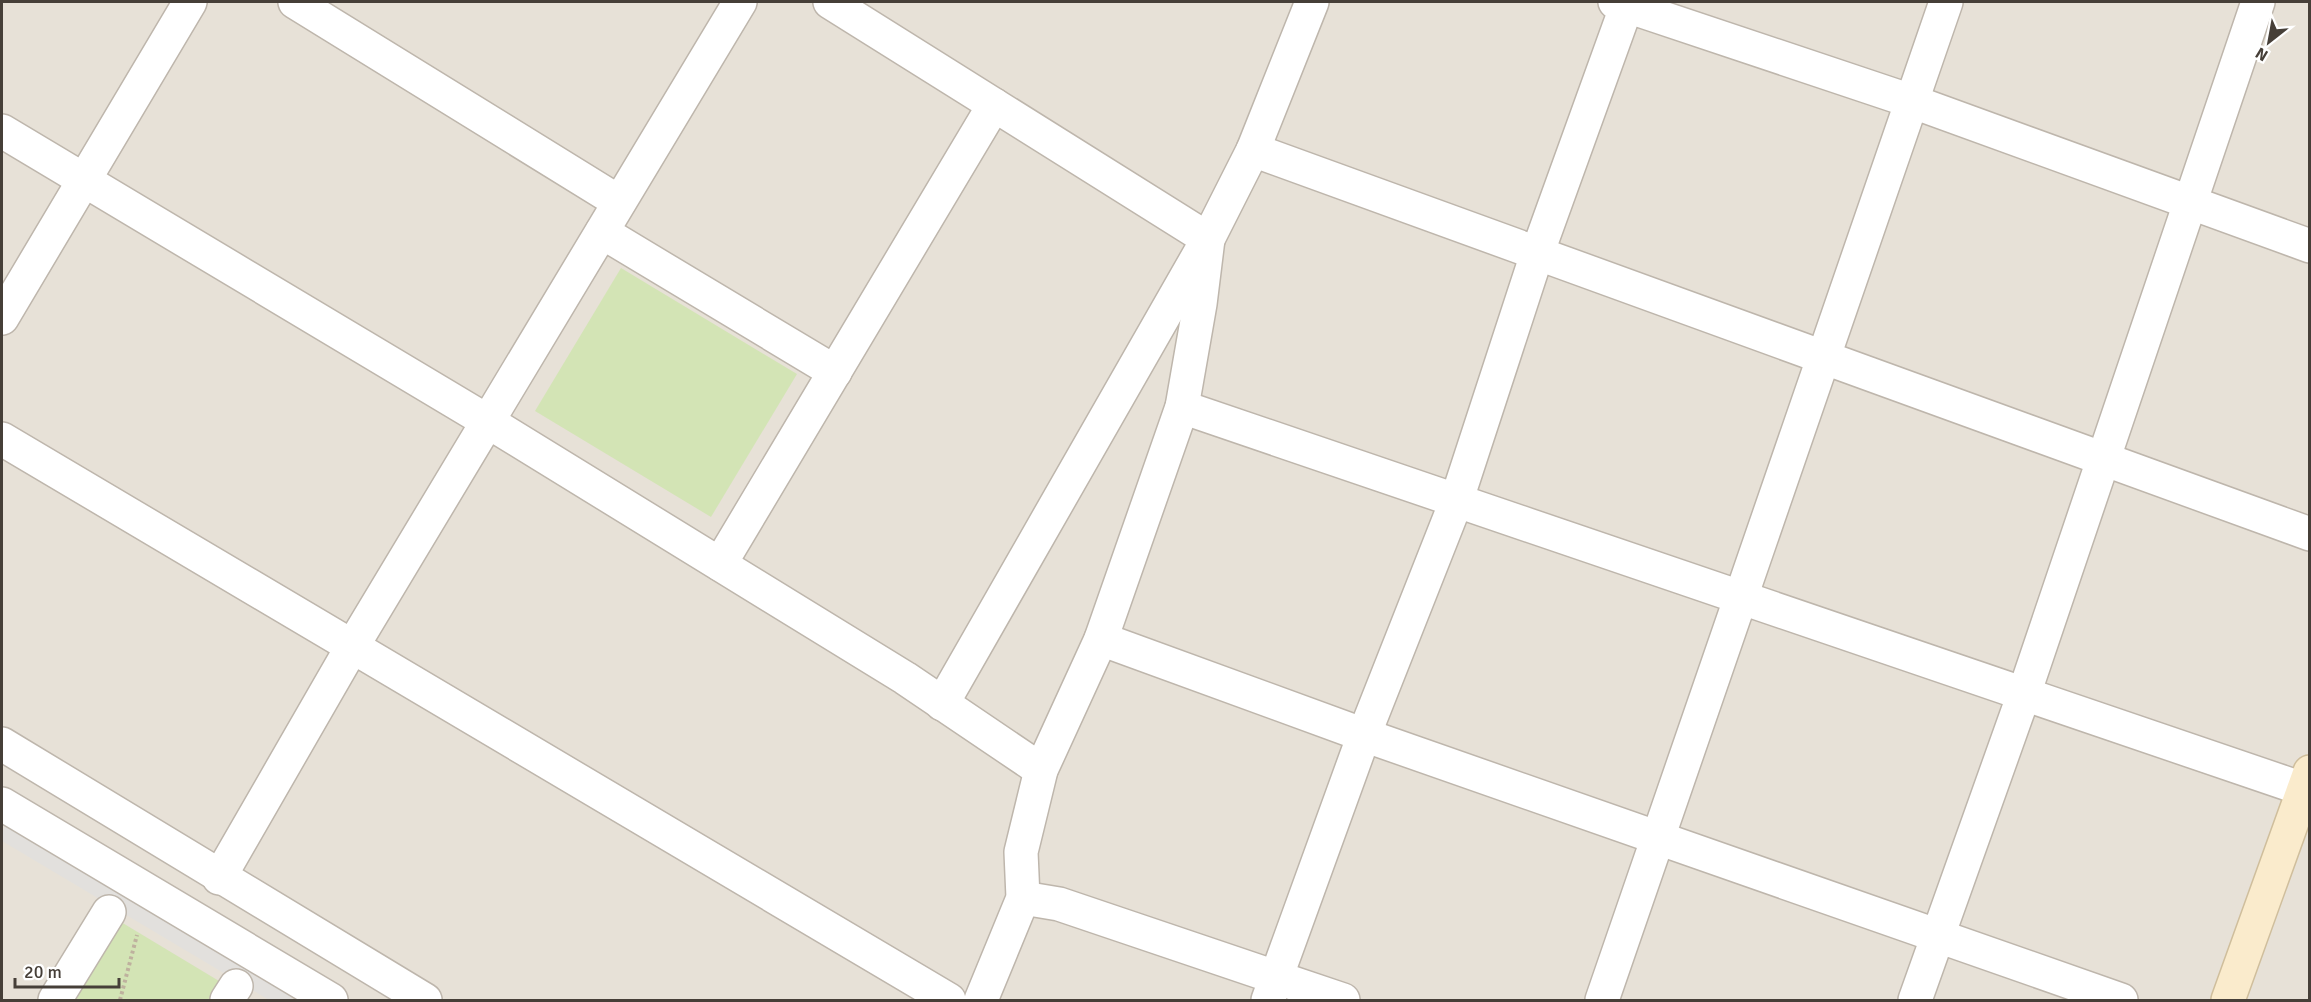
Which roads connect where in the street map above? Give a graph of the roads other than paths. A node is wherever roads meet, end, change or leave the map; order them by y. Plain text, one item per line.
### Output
1 (190, 2) edge
2 (295, 2) edge
3 (740, 2) edge
4 (830, 2) edge
5 (1312, 2) edge
6 (1946, 2) edge
7 (2258, 2) edge
8 (1623, 3) edge
9 (1911, 102) junction
10 (994, 105) junction
11 (2, 131) edge
12 (1253, 150) junction
13 (83, 181) junction
14 (619, 202) junction
15 (2190, 204) junction
16 (602, 232) junction
17 (1208, 239) junction
18 (2310, 246) edge
19 (1537, 254) junction
20 (2, 318) edge
21 (1823, 358) junction
22 (835, 372) junction
23 (1182, 407) junction
24 (488, 421) junction
25 (2, 439) edge
26 (2103, 459) junction
27 (1456, 502) junction
28 (2310, 534) edge
29 (720, 564) junction
30 (1741, 598) junction
31 (1101, 639) junction
32 (352, 647) junction
33 (2024, 694) junction
34 (942, 704) junction
35 (1364, 735) junction
36 (2, 744) edge
37 (1041, 770) junction
38 (2306, 780) edge
39 (3, 810) edge
40 (1658, 838) junction
41 (219, 878) junction
42 (1023, 898) junction
43 (109, 912) dead end
44 (1939, 936) junction
45 (1272, 989) edge
46 (55, 1000) edge
47 (331, 1000) edge
48 (425, 1000) edge
49 (949, 1000) edge
50 (981, 1000) edge
51 (1343, 1000) edge
52 (1602, 1000) edge
53 (1915, 1000) edge
54 (2121, 1000) edge
55 (2228, 1000) edge

1 - 13 street
2 - 14 street
3 - 14 street
4 - 10 street
5 - 12 street
6 - 9 street
7 - 15 street
8 - 9 street
8 - 19 street
9 - 15 street
9 - 21 street
10 - 17 street
10 - 22 street
11 - 13 street
12 - 17 street
12 - 19 street
13 - 20 street
13 - 24 street
14 - 16 street
15 - 18 street
15 - 26 street
16 - 22 street
16 - 24 street
17 - 23 street
17 - 34 street
19 - 21 street
19 - 27 street
21 - 26 street
21 - 30 street
22 - 29 street
23 - 27 street
23 - 31 street
24 - 29 street
24 - 32 street
25 - 32 street
26 - 28 street
26 - 33 street
27 - 30 street
27 - 35 street
29 - 34 street
30 - 33 street
30 - 40 street
31 - 35 street
31 - 37 street
32 - 41 street
32 - 49 street
33 - 38 street
33 - 44 street
34 - 37 street
35 - 40 street
35 - 45 street
36 - 41 street
37 - 42 street
38 - 55 street
39 - 47 street
40 - 44 street
40 - 52 street
41 - 48 street
42 - 45 street
42 - 50 street
43 - 46 street
44 - 53 street
44 - 54 street
45 - 51 street

